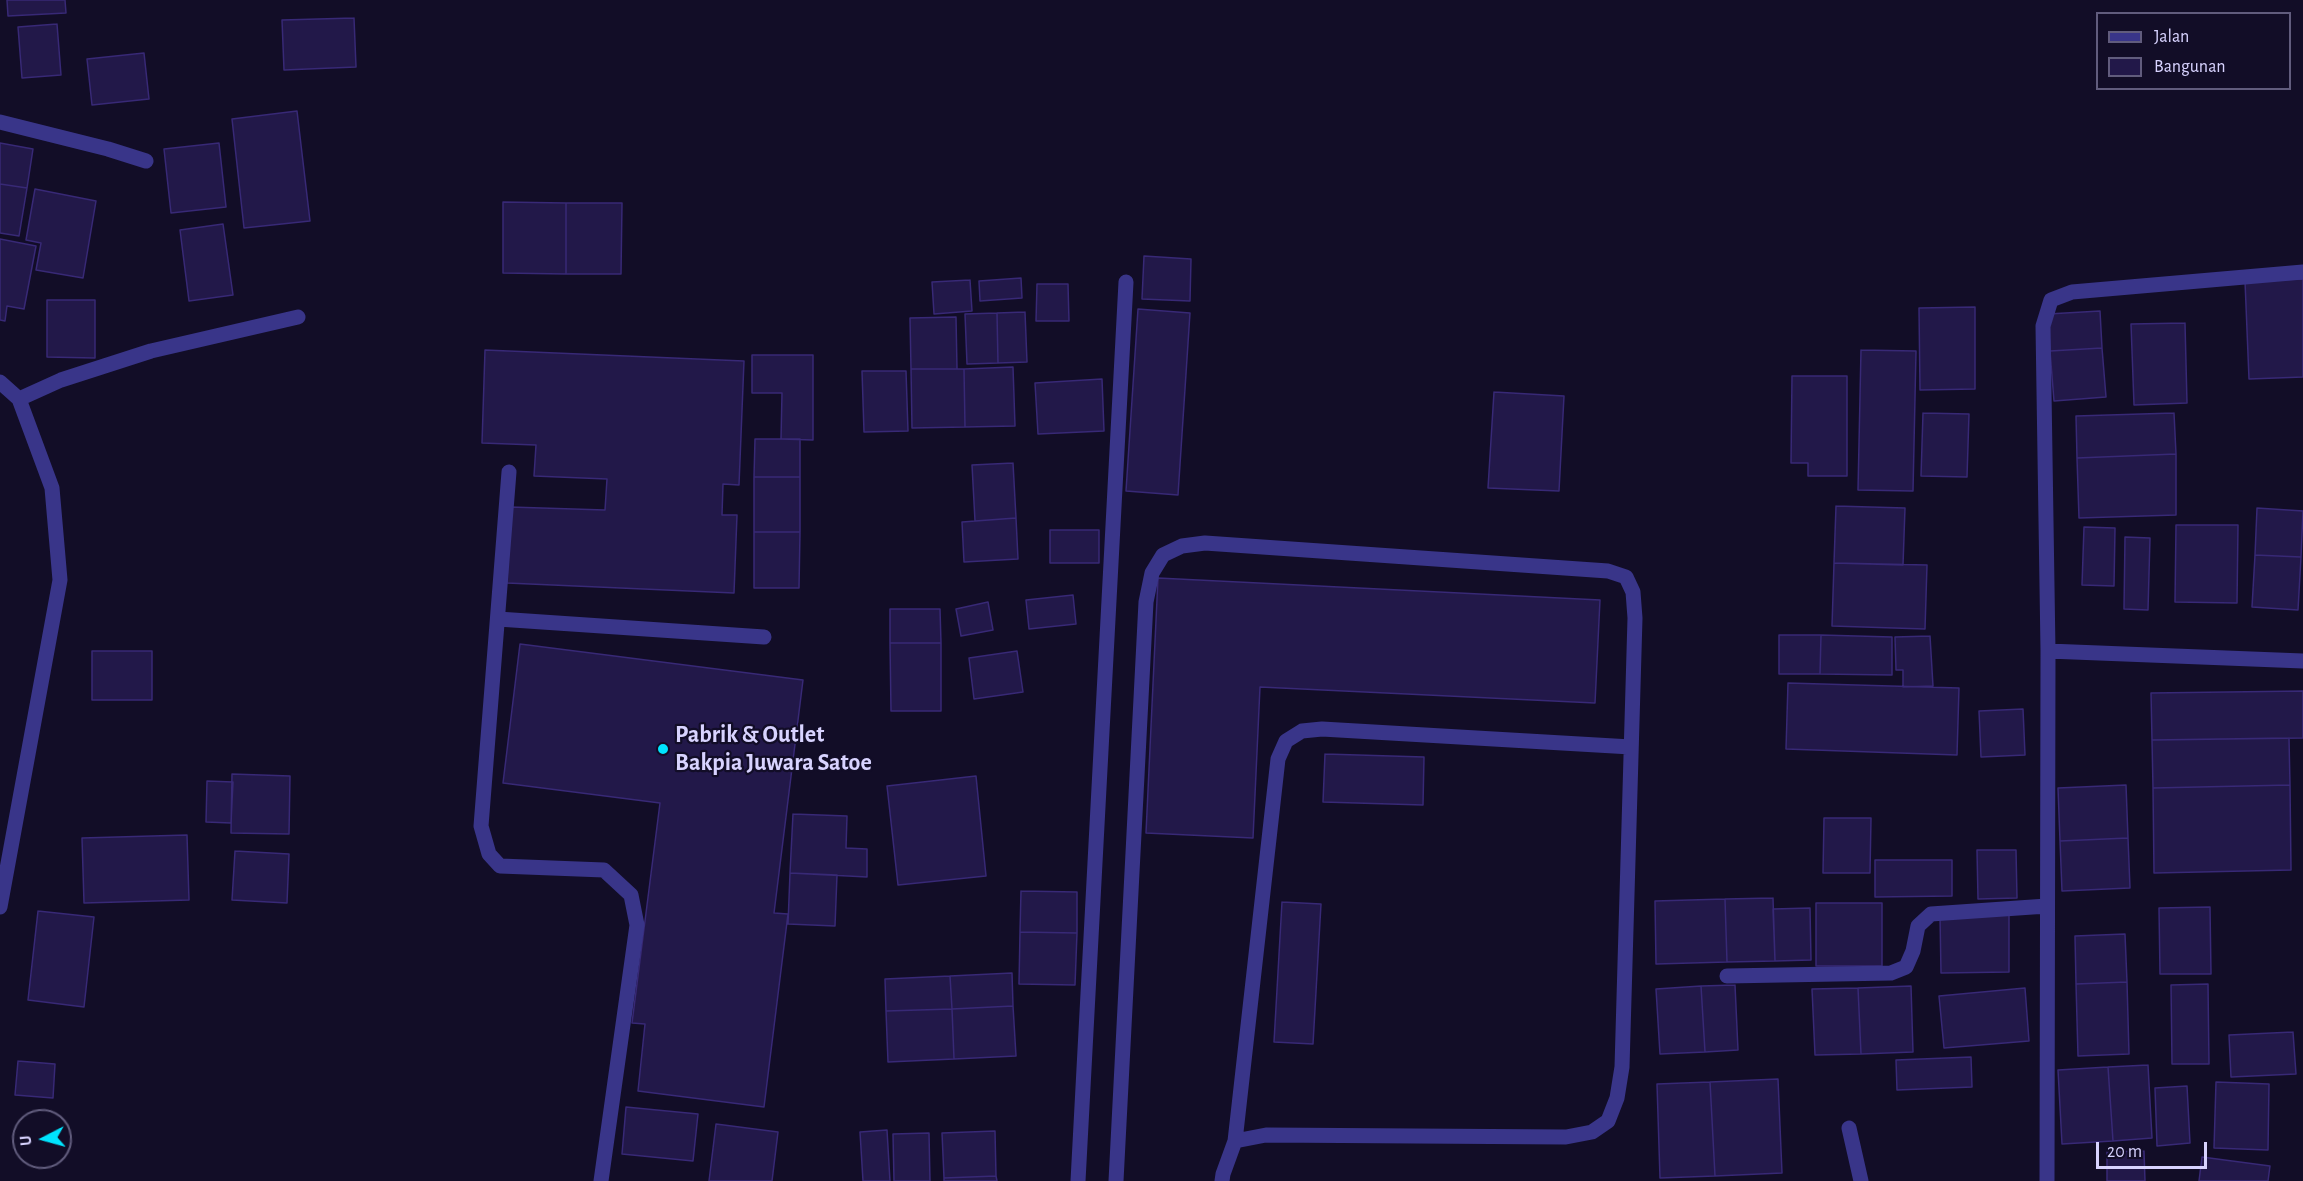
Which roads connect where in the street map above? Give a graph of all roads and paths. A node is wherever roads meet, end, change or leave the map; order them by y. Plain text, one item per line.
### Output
1 (0, 122) edge
2 (146, 161) dead end
3 (2303, 272) edge
4 (1126, 282) dead end
5 (298, 317) dead end
6 (0, 382) edge
7 (19, 399) junction
8 (509, 472) dead end
9 (498, 619) junction
10 (764, 637) dead end
11 (2048, 651) junction
12 (2303, 661) edge
13 (1631, 747) junction
14 (2047, 906) junction
15 (0, 907) edge
16 (1727, 976) dead end
17 (1849, 1128) dead end
18 (1235, 1141) junction
19 (601, 1181) edge
20 (1078, 1181) edge
21 (1116, 1181) edge
22 (1222, 1181) edge
23 (1861, 1181) edge
24 (2047, 1181) edge

1 - 2 street
3 - 11 street
4 - 20 street
5 - 7 street
6 - 7 street
7 - 15 street
8 - 9 street
9 - 10 street
9 - 19 street
11 - 12 street
11 - 14 street
13 - 18 street
13 - 18 street
13 - 21 street
14 - 16 street
14 - 24 street
17 - 23 street
18 - 22 street

